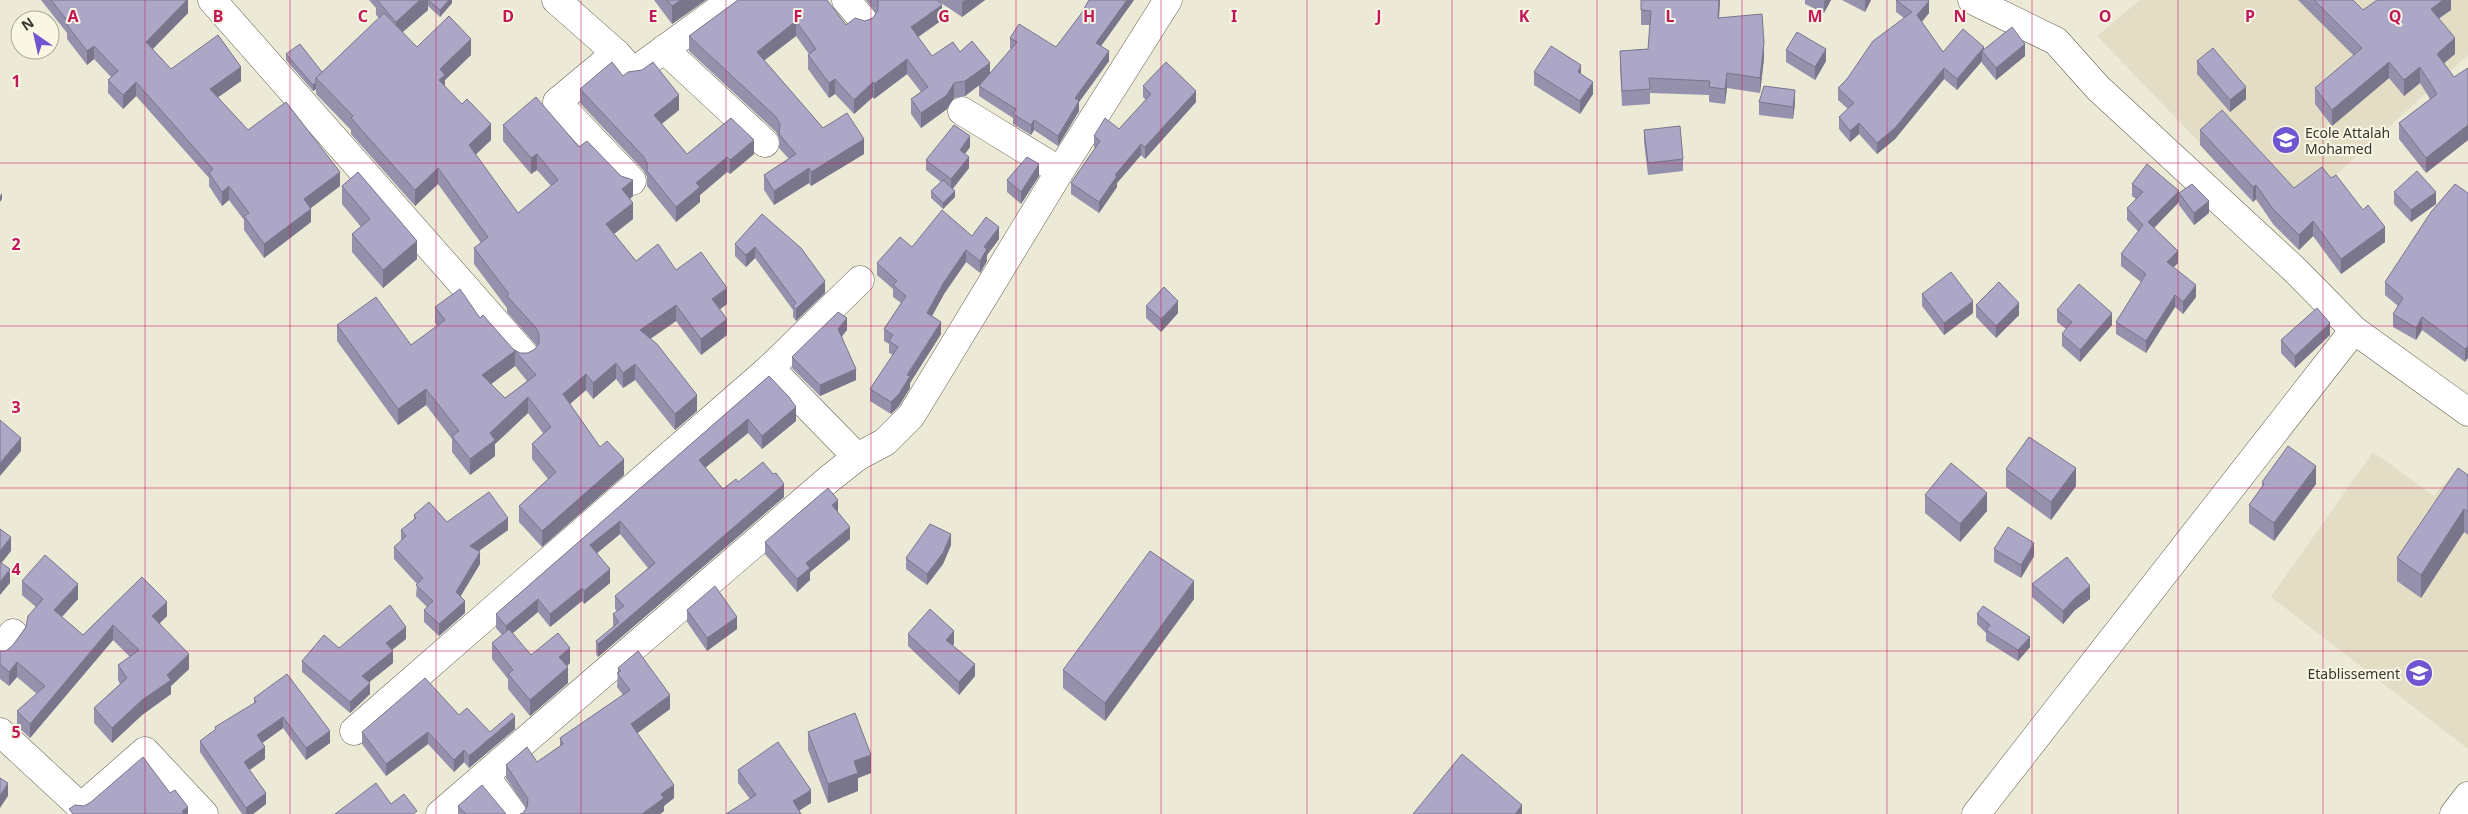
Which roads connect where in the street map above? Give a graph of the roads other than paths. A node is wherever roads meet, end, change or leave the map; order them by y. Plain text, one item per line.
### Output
1 (212, 0) edge
2 (556, 0) edge
3 (732, 0) edge
4 (1168, 0) edge
5 (1972, 0) edge
6 (664, 50) junction
7 (616, 53) junction
8 (962, 111) dead end
9 (765, 143) dead end
10 (1060, 170) junction
11 (632, 181) edge
12 (860, 280) dead end
13 (2354, 330) junction
14 (524, 354) edge
15 (770, 368) junction
16 (2468, 412) edge
17 (857, 457) junction
18 (354, 731) dead end
19 (0, 732) edge
20 (486, 776) junction
21 (2468, 796) edge
22 (204, 814) edge
23 (440, 814) edge
24 (512, 814) edge
25 (1976, 814) edge
26 (2454, 814) edge

1 - 14 street
2 - 7 street
3 - 6 street
4 - 10 street
5 - 13 street
6 - 7 street
6 - 9 street
7 - 11 street
8 - 10 street
10 - 17 street
12 - 15 street
13 - 16 street
13 - 25 street
15 - 17 street
15 - 18 street
17 - 20 street
19 - 22 street
20 - 23 street
20 - 24 street
21 - 26 street

